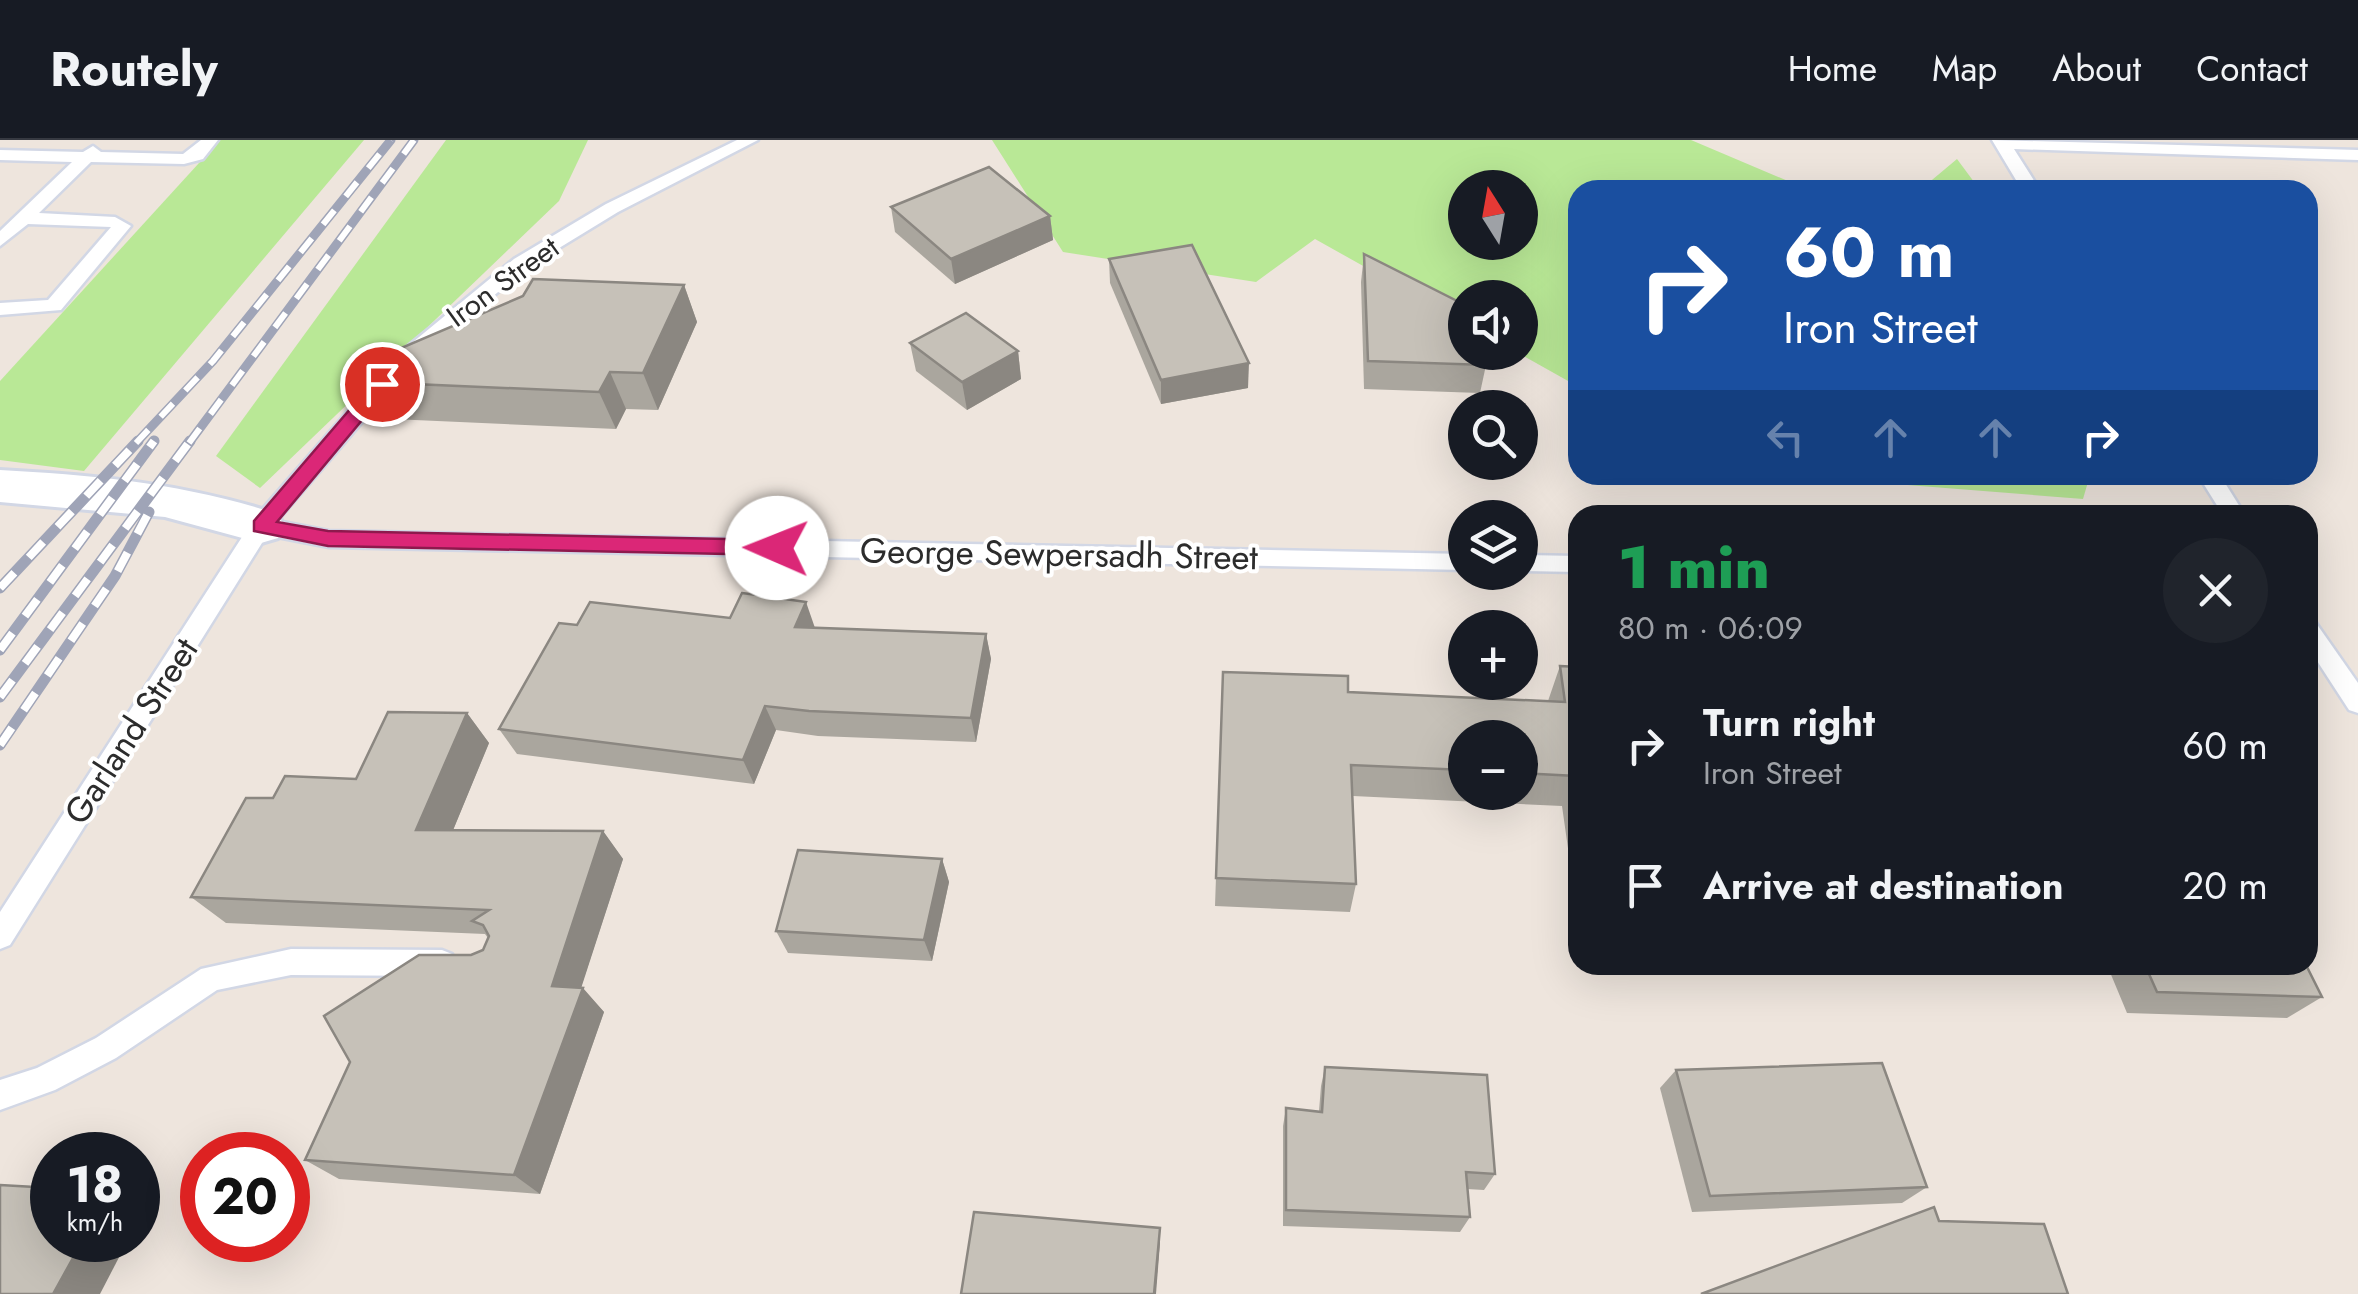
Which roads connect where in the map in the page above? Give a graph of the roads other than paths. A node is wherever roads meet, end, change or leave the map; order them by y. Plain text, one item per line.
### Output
1 (49, 140) edge
2 (104, 140) edge
3 (210, 140) edge
4 (750, 140) edge
5 (2001, 142) edge
6 (0, 155) edge
7 (2358, 155) edge
8 (33, 156) junction
9 (88, 157) junction
10 (2025, 180) edge
11 (24, 218) junction
12 (0, 242) edge
13 (0, 309) edge
14 (0, 486) edge
15 (262, 526) junction
16 (1448, 562) edge
17 (1538, 563) edge
18 (1568, 564) edge
19 (2318, 644) edge
20 (2358, 703) edge
21 (0, 936) edge
22 (477, 962) edge
23 (0, 1094) edge

1 - 8 lane
2 - 9 lane
3 - 9 lane
4 - 15 lane, Iron Street
5 - 7 lane
5 - 10 lane
6 - 8 lane
8 - 9 lane
9 - 11 lane
11 - 12 lane
11 - 13 lane
14 - 15 street, George Sewpersadh Street
15 - 16 lane, George Sewpersadh Street
15 - 21 lane, Garland Street
17 - 18 lane
19 - 20 lane
22 - 23 lane

